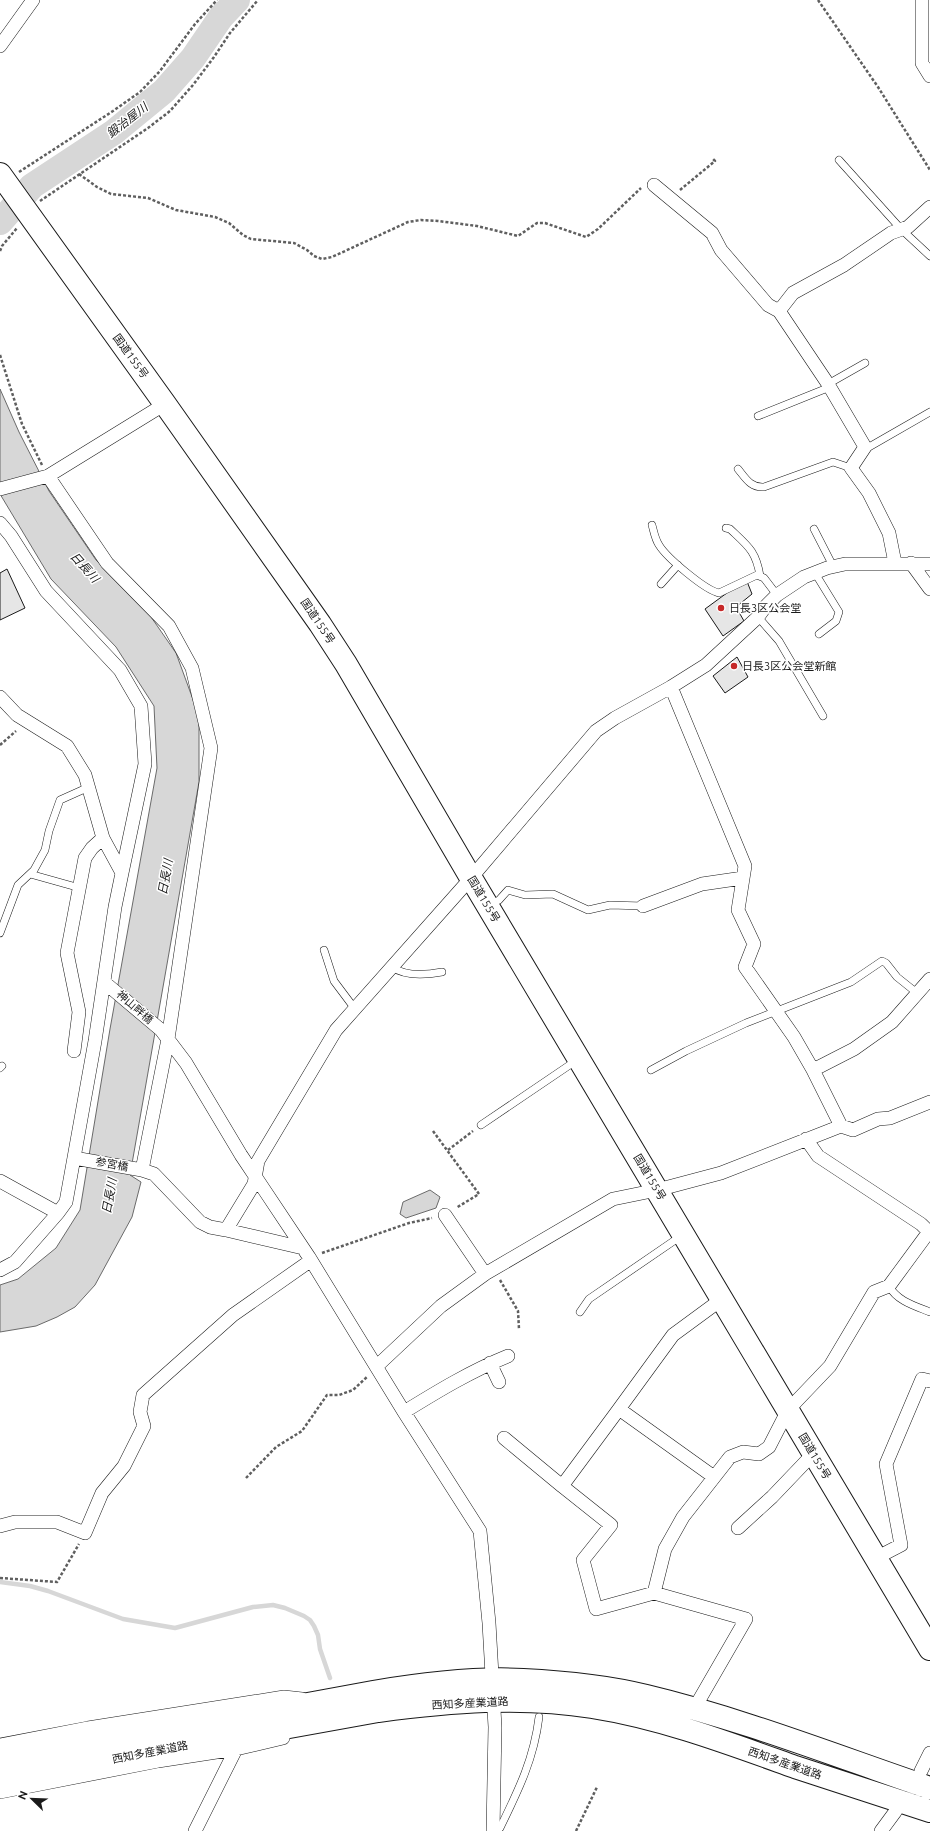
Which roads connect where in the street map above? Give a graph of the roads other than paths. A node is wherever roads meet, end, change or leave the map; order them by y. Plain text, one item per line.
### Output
1 (33, 0) edge
2 (922, 0) edge
3 (0, 46) edge
4 (930, 76) edge
5 (838, 160) dead end
6 (3, 177) edge
7 (654, 185) road end
8 (930, 207) edge
9 (901, 229) junction
10 (930, 256) edge
11 (779, 310) junction
12 (866, 363) dead end
13 (829, 386) junction
14 (165, 404) junction
15 (930, 412) edge
16 (758, 416) dead end
17 (865, 447) junction
18 (851, 468) junction
19 (738, 469) dead end
20 (48, 476) junction
21 (0, 489) edge
22 (0, 523) edge
23 (652, 525) dead end
24 (726, 528) dead end
25 (814, 529) dead end
26 (895, 563) junction
27 (911, 563) junction
28 (930, 564) edge
29 (678, 565) junction
30 (832, 566) junction
31 (815, 573) junction
32 (760, 576) junction
33 (661, 584) dead end
34 (930, 589) edge
35 (777, 595) junction
36 (758, 617) junction
37 (819, 634) dead end
38 (671, 687) junction
39 (0, 697) edge
40 (823, 716) dead end
41 (89, 787) junction
42 (104, 838) junction
43 (122, 873) junction
44 (30, 874) junction
45 (471, 878) junction
46 (743, 878) junction
47 (80, 888) junction
48 (488, 906) junction
49 (642, 906) joint
50 (0, 933) edge
51 (324, 950) dead end
52 (392, 967) junction
53 (442, 972) dead end
54 (930, 978) edge
55 (106, 983) junction
56 (917, 993) junction
57 (354, 1009) junction
58 (776, 1011) junction
59 (165, 1035) junction
60 (74, 1050) dead end
61 (579, 1058) junction
62 (651, 1070) dead end
63 (813, 1070) junction
64 (930, 1102) edge
65 (482, 1125) road end
66 (841, 1126) junction
67 (806, 1139) junction
68 (78, 1158) junction
69 (142, 1170) junction
70 (256, 1175) junction
71 (0, 1181) edge
72 (657, 1190) junction
73 (58, 1213) junction
74 (444, 1215) road end
75 (226, 1230) junction
76 (929, 1233) edge
77 (684, 1235) junction
78 (307, 1255) junction
79 (0, 1270) edge
80 (489, 1271) junction
81 (889, 1286) junction
82 (722, 1299) junction
83 (580, 1312) dead end
84 (930, 1312) edge
85 (508, 1356) dead end
86 (490, 1363) junction
87 (377, 1367) junction
88 (930, 1381) edge
89 (498, 1382) dead end
90 (619, 1408) junction
91 (788, 1410) junction
92 (404, 1412) junction
93 (504, 1438) dead end
94 (814, 1453) junction
95 (714, 1477) junction
96 (562, 1486) junction
97 (0, 1526) edge
98 (738, 1528) dead end
99 (876, 1558) junction
100 (654, 1593) junction
101 (930, 1649) edge
102 (492, 1689) junction
103 (694, 1709) junction
104 (313, 1712) junction
105 (539, 1717) dead end
106 (277, 1719) junction
107 (0, 1745) edge
108 (236, 1749) junction
109 (930, 1753) edge
110 (0, 1761) edge
111 (0, 1779) edge
112 (926, 1780) edge
113 (0, 1792) edge
114 (901, 1802) junction
115 (930, 1811) edge
116 (493, 1830) edge
117 (195, 1831) edge
118 (881, 1831) edge

1 - 3 street
2 - 4 street
5 - 9 lane
6 - 14 highway, 国道155号
7 - 11 street
8 - 9 street
9 - 10 lane
9 - 11 street
11 - 13 street
12 - 13 lane
13 - 16 lane
13 - 17 street
14 - 20 street
14 - 45 highway, 国道155号
15 - 17 lane
17 - 18 street
18 - 19 lane
18 - 26 street
20 - 21 street
20 - 59 street
22 - 43 street
23 - 29 lane
24 - 32 lane
25 - 30 lane
26 - 27 street
26 - 30 street
27 - 28 street
27 - 34 street
29 - 32 lane
29 - 33 lane
30 - 31 street
31 - 35 street
31 - 37 lane
32 - 35 lane
35 - 36 street
36 - 38 street
36 - 40 lane
38 - 45 street
38 - 46 street
39 - 41 street
41 - 42 street
41 - 44 lane
42 - 43 street
42 - 47 street
43 - 55 street
44 - 47 lane
44 - 50 lane
45 - 48 highway, 国道155号
45 - 52 street
46 - 49 street
46 - 58 street
47 - 60 street
48 - 49 lane
48 - 61 highway, 国道155号
51 - 57 lane
52 - 53 lane
52 - 57 street
54 - 56 street
55 - 59 street, 神山畔橋
55 - 68 street
56 - 58 lane
56 - 63 street
57 - 70 street
58 - 62 lane
58 - 63 street
59 - 69 street
59 - 70 street, 神山畔橋
61 - 65 lane
61 - 72 highway, 国道155号
63 - 66 street
64 - 66 street
66 - 67 street
67 - 72 street
67 - 76 street
68 - 69 street, 参宮橋
68 - 73 street
69 - 75 street, 参宮橋
70 - 75 street
70 - 78 street, 神山畔橋
71 - 73 street
72 - 77 highway, 国道155号
72 - 80 street
73 - 79 street
74 - 80 street
75 - 78 street, 参宮橋
76 - 81 street
77 - 82 highway, 国道155号
77 - 83 lane
78 - 87 street, 神山畔橋
78 - 97 street
80 - 87 street
81 - 84 lane
81 - 91 street
82 - 90 street
82 - 91 highway, 国道155号
85 - 86 street
86 - 89 street
86 - 92 street
87 - 92 street, 神山畔橋
88 - 99 street
90 - 95 street
90 - 96 street
91 - 94 highway, 国道155号
91 - 95 street
92 - 102 street, 神山畔橋
93 - 96 street
94 - 98 street
94 - 99 highway, 国道155号
95 - 100 street
96 - 100 street
99 - 101 highway, 国道155号
100 - 103 street
102 - 103 highway, 西知多産業道路
102 - 104 highway, 西知多産業道路
102 - 114 highway, 西知多産業道路
102 - 116 street, 神山畔橋
103 - 112 highway, 西知多産業道路
104 - 106 highway, 西知多産業道路
104 - 107 street
104 - 108 street
105 - 116 lane
106 - 110 highway, 西知多産業道路
106 - 111 highway, 西知多産業道路
108 - 113 street
108 - 117 street
109 - 112 street
114 - 115 highway, 西知多産業道路
114 - 118 street

